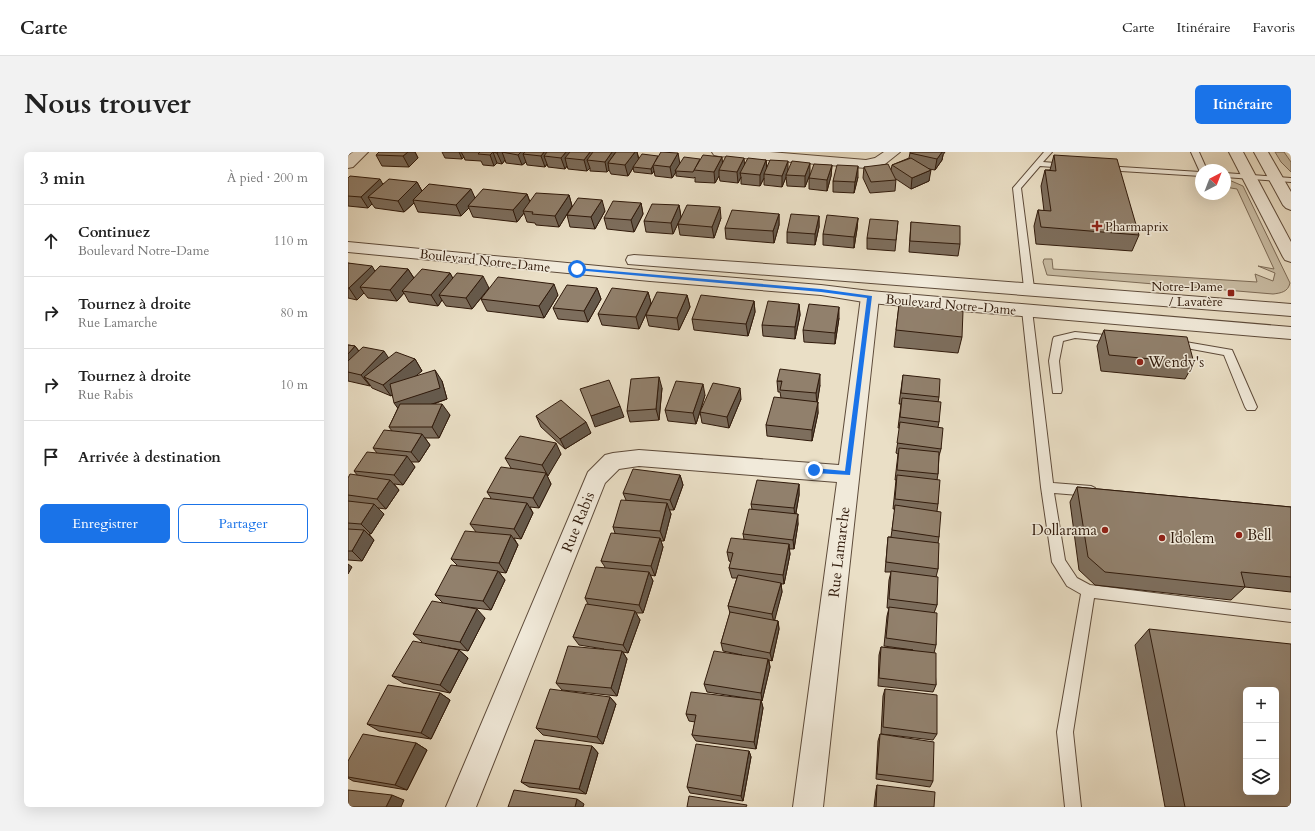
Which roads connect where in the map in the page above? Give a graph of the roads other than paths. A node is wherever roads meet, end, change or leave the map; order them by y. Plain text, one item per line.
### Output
1 (361, 152) edge
2 (719, 152) edge
3 (893, 152) edge
4 (1048, 152) edge
5 (1195, 152) edge
6 (1236, 152) edge
7 (1261, 152) edge
8 (348, 164) edge
9 (1038, 164) junction
10 (1200, 164) edge
11 (1077, 166) edge
12 (1100, 168) edge
13 (1195, 174) edge
14 (1231, 175) edge
15 (1248, 176) junction
16 (1284, 180) edge
17 (1291, 205) edge
18 (348, 233) edge
19 (348, 247) edge
20 (1291, 257) edge
21 (1029, 288) junction
22 (870, 297) junction
23 (1027, 310) junction
24 (1291, 310) edge
25 (1291, 333) edge
26 (1127, 340) edge
27 (1164, 343) edge
28 (1057, 390) dead end
29 (1251, 407) dead end
30 (848, 474) junction
31 (1048, 487) junction
32 (1104, 493) edge
33 (1088, 591) junction
34 (1291, 616) edge
35 (462, 807) edge
36 (808, 807) edge
37 (1073, 807) edge

1 - 8 street
2 - 3 street
4 - 9 lane
5 - 10 lane
6 - 15 street
7 - 16 street
9 - 11 lane
9 - 21 lane
12 - 13 lane
14 - 15 lane
15 - 16 lane
15 - 20 street
16 - 17 street
18 - 21 street, Boulevard Notre-Dame
19 - 22 street, Boulevard Notre-Dame
21 - 24 street, Boulevard Notre-Dame
22 - 23 street, Boulevard Notre-Dame
22 - 30 street, Rue Lamarche
23 - 25 street, Boulevard Notre-Dame
23 - 31 lane
26 - 28 lane
27 - 29 lane
30 - 35 street, Rue Rabis
30 - 36 street, Rue Lamarche
31 - 32 lane
31 - 33 lane
33 - 34 lane
33 - 37 lane

